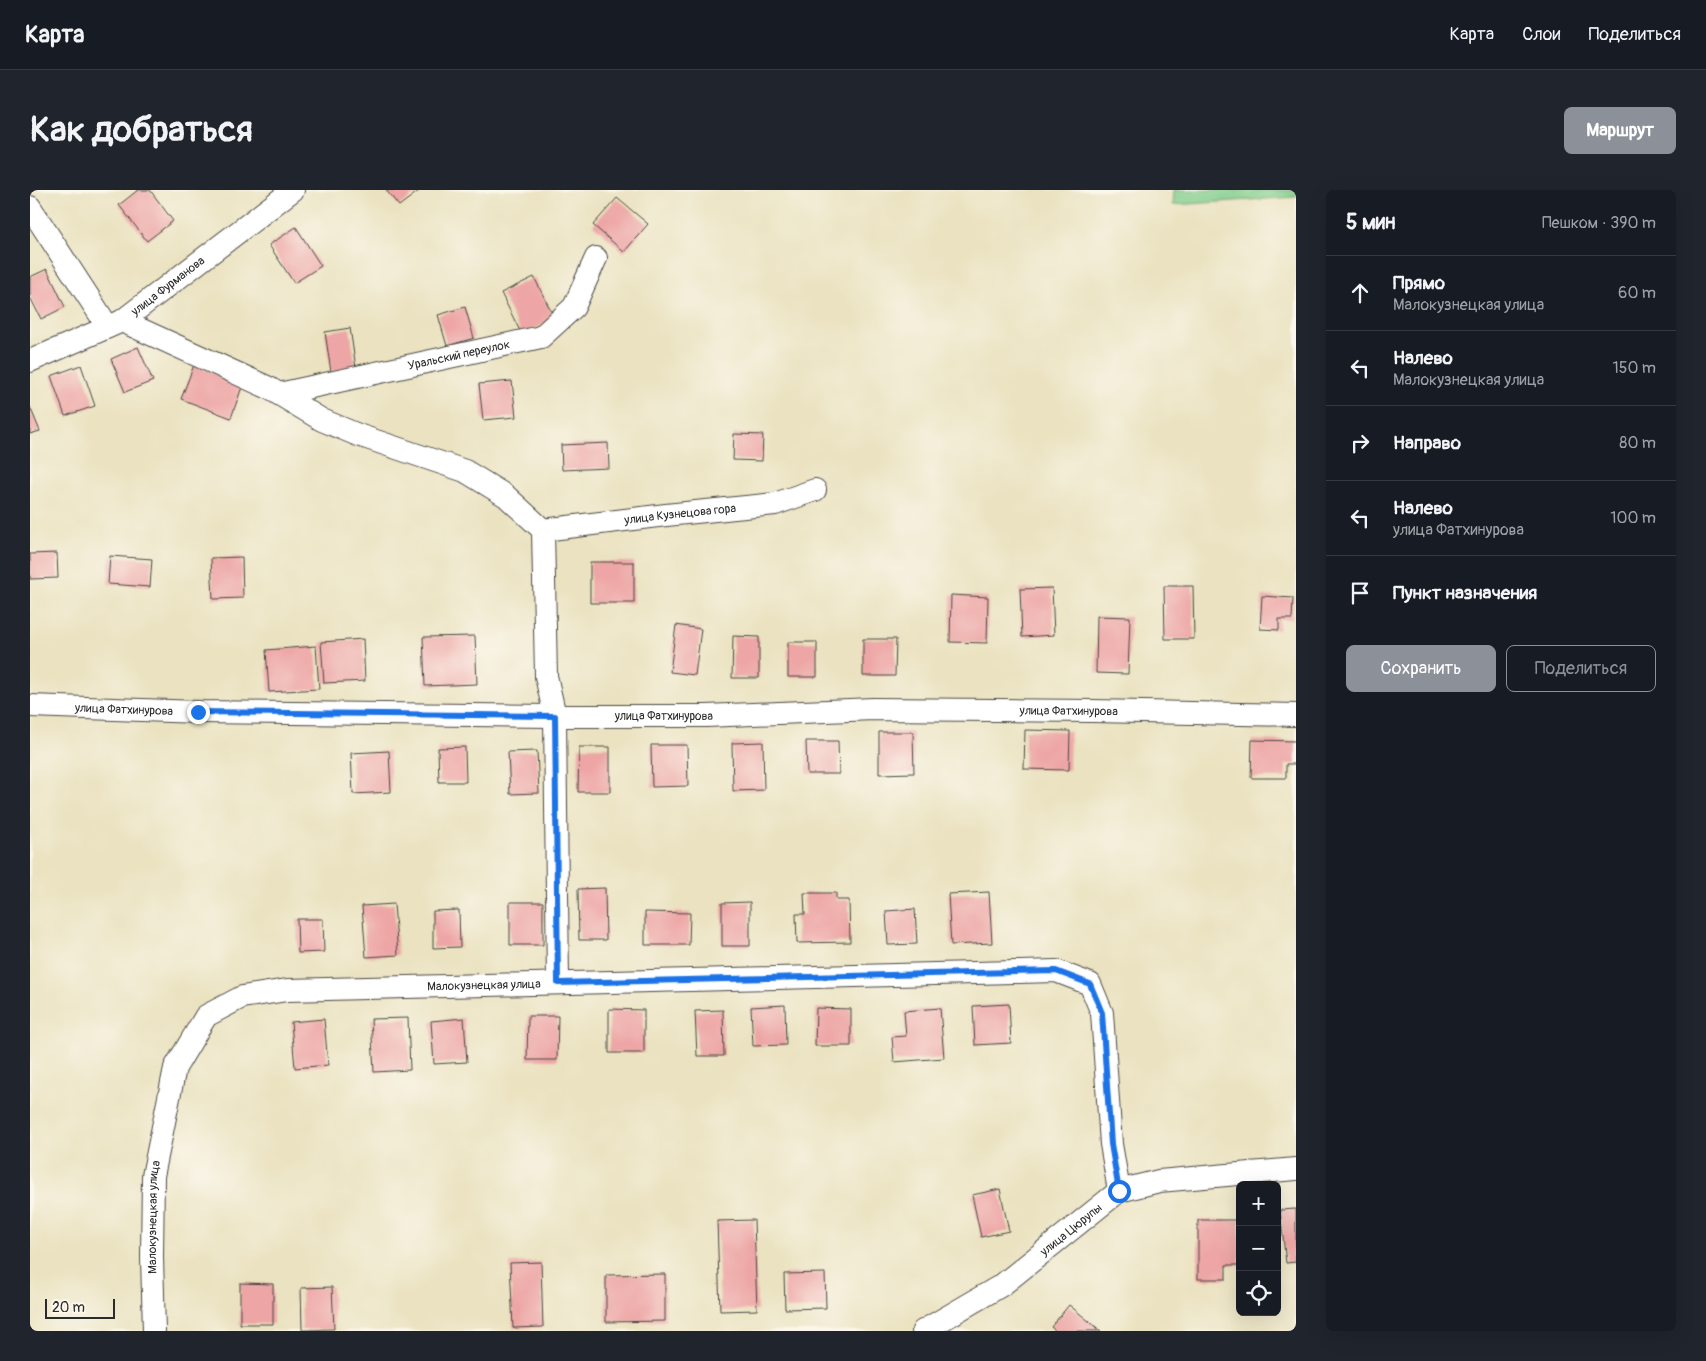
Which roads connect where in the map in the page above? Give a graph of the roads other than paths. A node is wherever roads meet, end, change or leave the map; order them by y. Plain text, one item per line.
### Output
1 (293, 190) edge
2 (30, 207) edge
3 (596, 258) dead end
4 (115, 324) junction
5 (30, 360) edge
6 (279, 394) junction
7 (815, 490) dead end
8 (543, 530) junction
9 (30, 706) edge
10 (1296, 715) edge
11 (555, 716) junction
12 (558, 983) junction
13 (1296, 1169) edge
14 (1119, 1191) junction
15 (154, 1331) edge
16 (924, 1331) edge

1 - 4 street, улица Фурманова
2 - 4 street
3 - 6 street, Уральский переулок
4 - 5 street, улица Фурманова
4 - 6 street
6 - 8 street
7 - 8 street, улица Кузнецова гора
8 - 11 street
9 - 11 street, улица Фатхинурова
10 - 11 street, улица Фатхинурова
11 - 12 street
12 - 14 street, Малокузнецкая улица
12 - 15 street, Малокузнецкая улица
13 - 14 street, улица Цюрупы
14 - 16 street, улица Цюрупы

